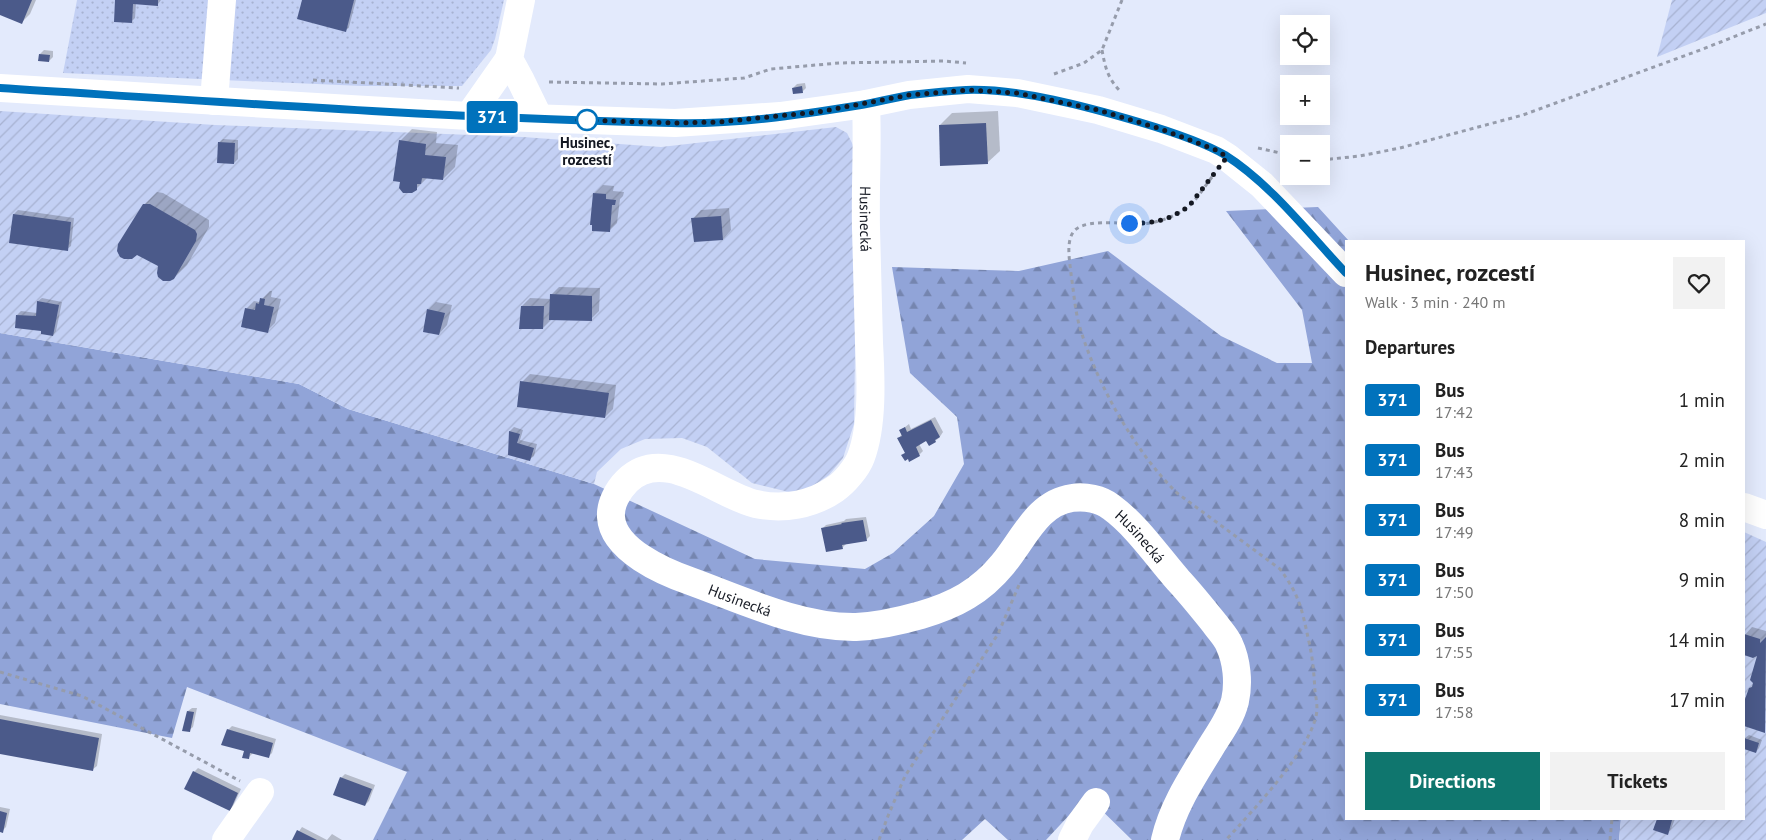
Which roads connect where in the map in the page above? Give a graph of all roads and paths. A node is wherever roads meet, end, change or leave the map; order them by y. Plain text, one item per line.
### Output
1 (222, 0) edge
2 (521, 0) edge
3 (1122, 0) edge
4 (1766, 24) edge
5 (1102, 50) junction
6 (509, 59) junction
7 (1054, 74) dead end
8 (304, 79) dead end
9 (465, 84) dead end
10 (0, 88) edge
11 (1120, 91) dead end
12 (214, 101) junction
13 (866, 104) junction
14 (469, 116) junction
15 (539, 118) junction
16 (1227, 157) junction
17 (1330, 159) edge
18 (1345, 272) edge
19 (1745, 507) edge
20 (1766, 515) edge
21 (1022, 580) dead end
22 (0, 672) edge
23 (260, 792) joint
24 (1096, 802) dead end
25 (1612, 820) edge
26 (226, 840) edge
27 (879, 840) edge
28 (1072, 840) edge
29 (1165, 840) edge
30 (1226, 840) edge
31 (1610, 840) edge

1 - 12 street
2 - 6 street
3 - 5 path
4 - 17 path
5 - 7 path
5 - 11 path
6 - 14 street
6 - 15 street
8 - 9 path
10 - 12 street
12 - 14 street
13 - 15 street
13 - 16 street
13 - 29 street, Husinecká
14 - 15 street
16 - 18 street
16 - 30 path
19 - 20 street
21 - 27 path
22 - 23 path
23 - 26 street
24 - 28 street
25 - 31 path

